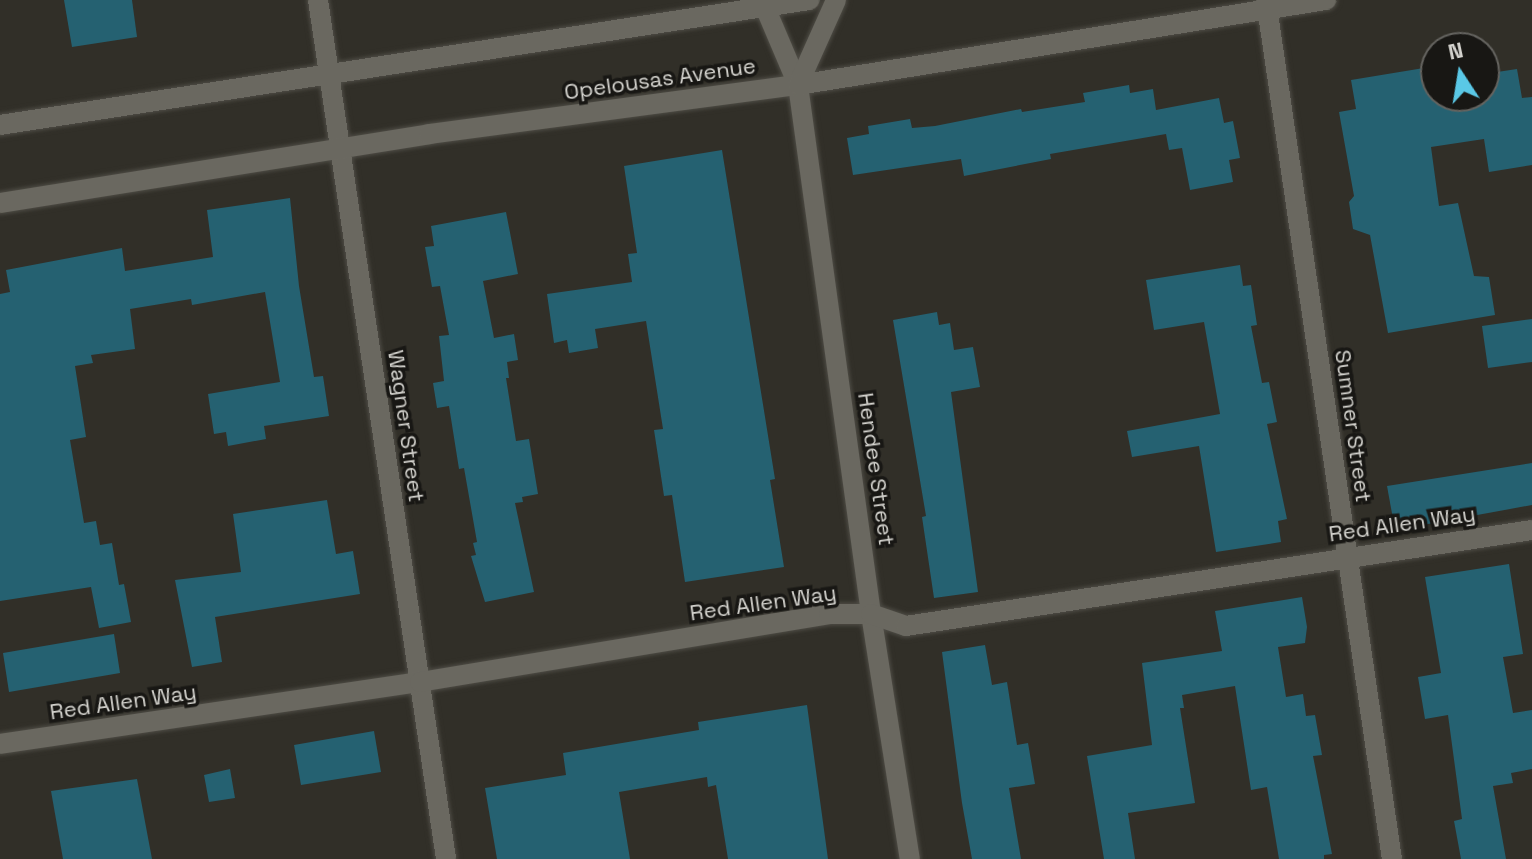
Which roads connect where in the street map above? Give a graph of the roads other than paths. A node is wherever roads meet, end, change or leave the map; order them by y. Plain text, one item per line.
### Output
1 (318, 0) edge
2 (809, 0) edge
3 (836, 0) edge
4 (1326, 0) edge
5 (762, 4) edge
6 (1267, 5) edge
7 (329, 73) junction
8 (798, 85) junction
9 (0, 125) edge
10 (340, 149) junction
11 (0, 203) edge
12 (1532, 530) edge
13 (1348, 556) junction
14 (871, 614) junction
15 (420, 682) junction
16 (0, 744) edge
17 (446, 859) edge
18 (910, 859) edge
19 (1392, 859) edge

1 - 7 street, Wagner Street
2 - 5 street
3 - 8 street
4 - 6 street, Opelousas Avenue
5 - 7 street
5 - 8 street, Hendee Street
6 - 8 street, Opelousas Avenue
6 - 13 street, Sumner Street
7 - 9 street
7 - 10 street, Wagner Street
8 - 10 street, Opelousas Avenue
8 - 14 street, Hendee Street
10 - 11 street, Opelousas Avenue
10 - 15 street, Wagner Street
12 - 13 street, Red Allen Way
13 - 14 street, Red Allen Way
13 - 19 street, Sumner Street
14 - 15 street, Red Allen Way
14 - 18 street, Hendee Street
15 - 16 street, Red Allen Way
15 - 17 street, Wagner Street

